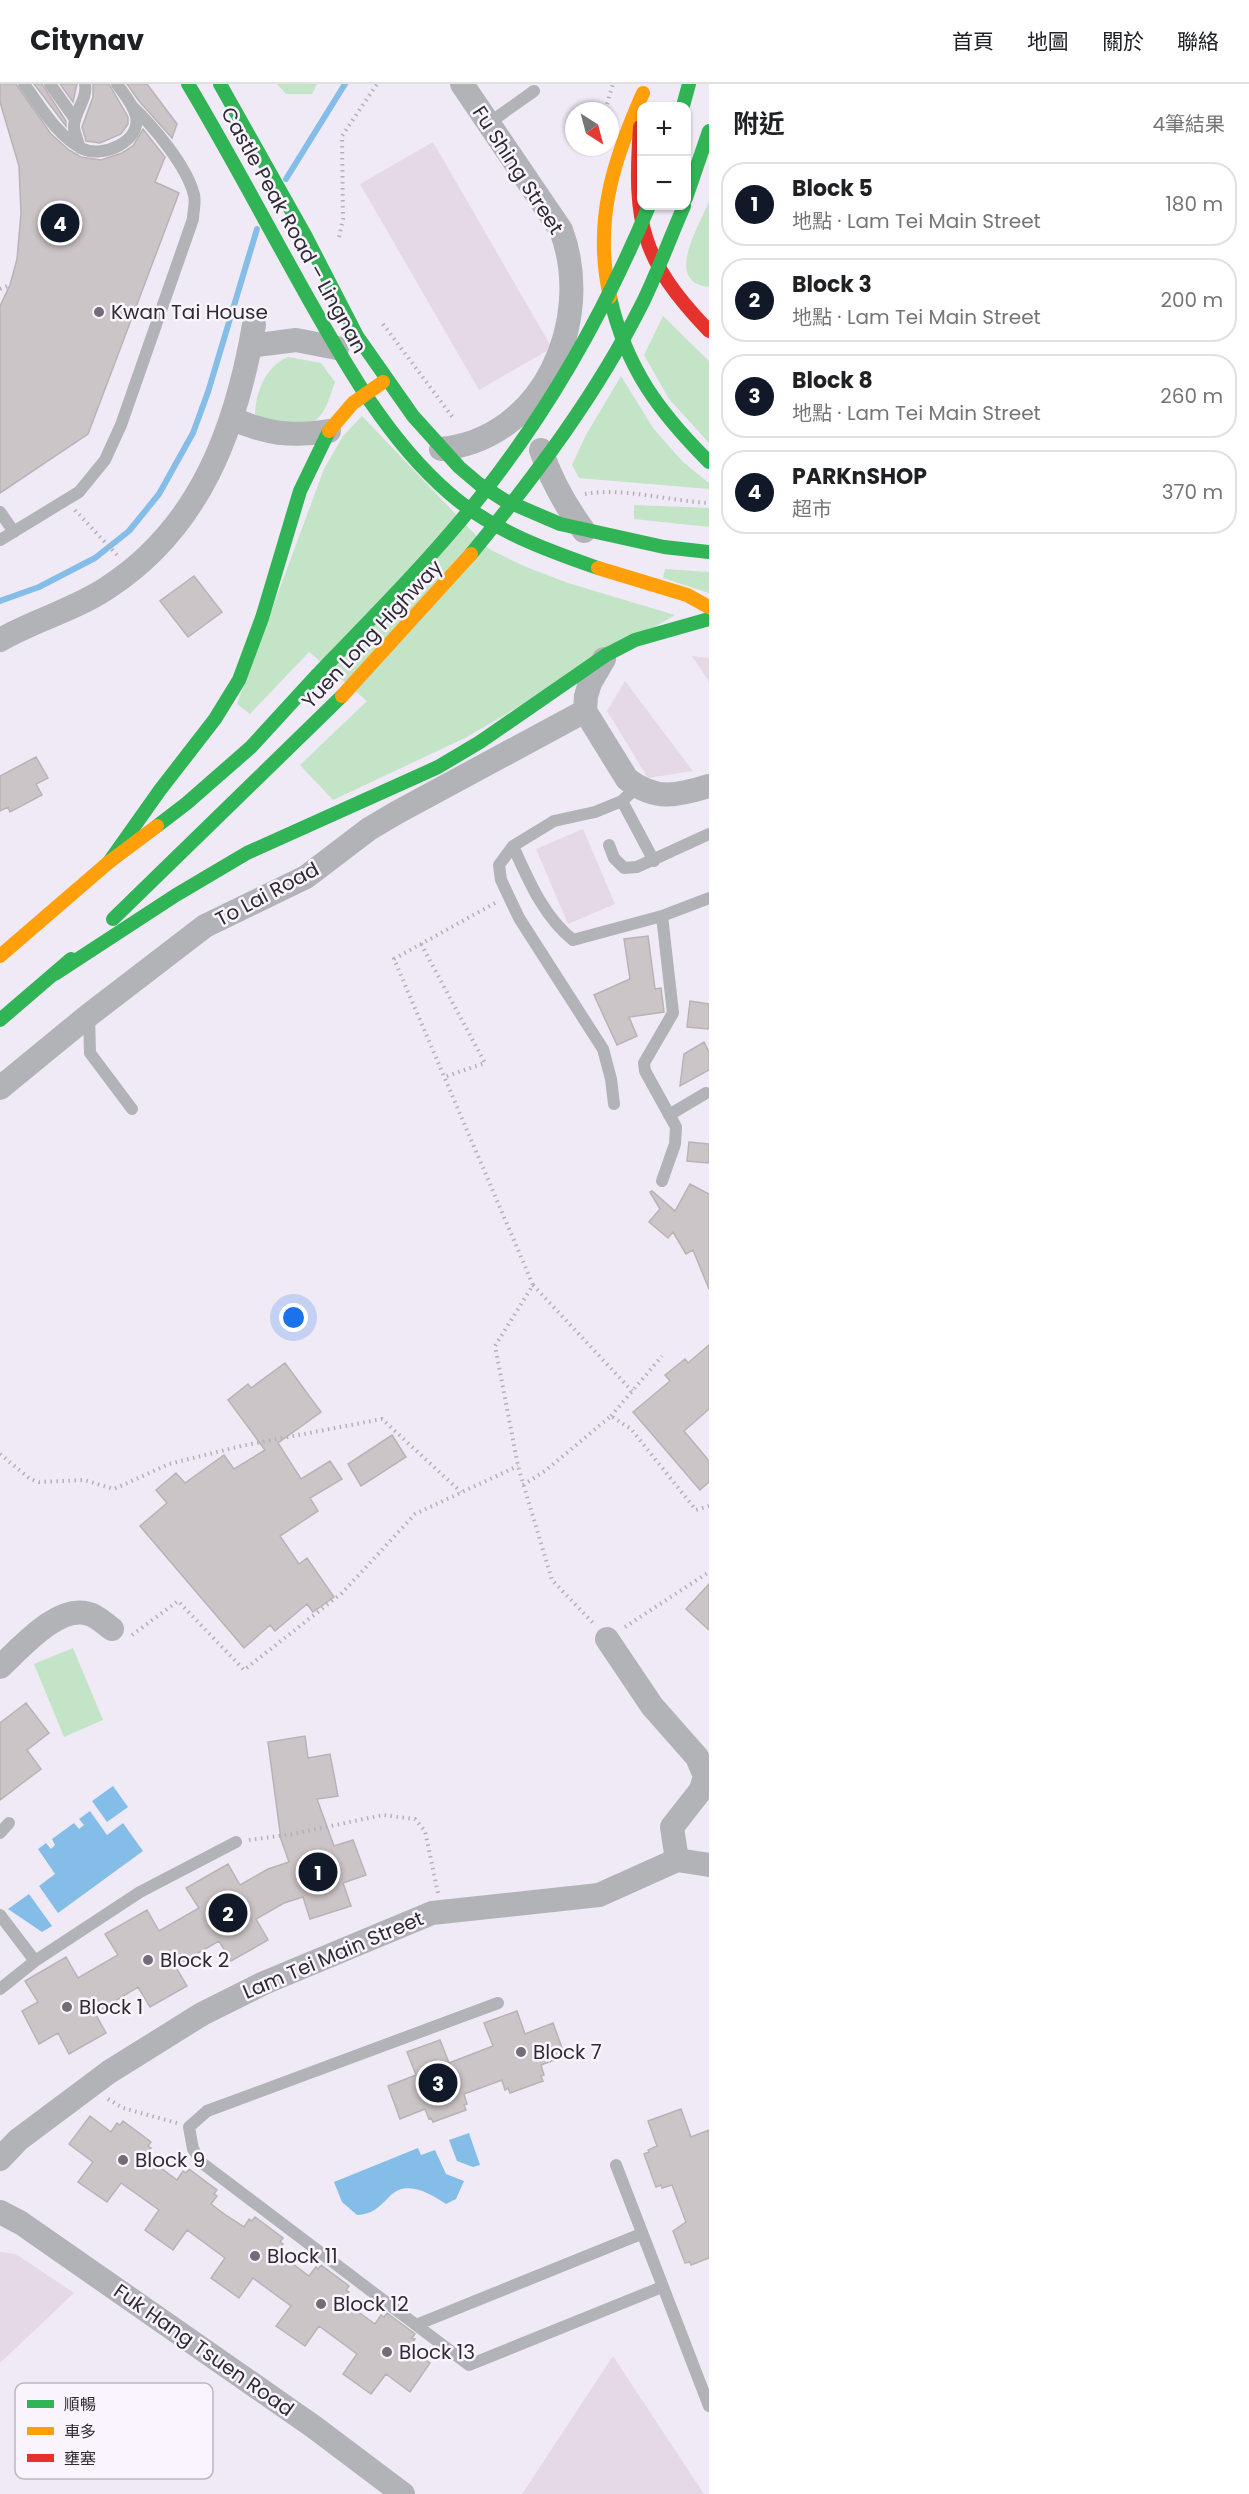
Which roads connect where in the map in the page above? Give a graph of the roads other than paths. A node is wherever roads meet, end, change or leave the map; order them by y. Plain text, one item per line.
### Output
1 (24, 84) edge
2 (51, 84) edge
3 (85, 84) edge
4 (117, 84) edge
5 (188, 84) edge
6 (220, 84) edge
7 (462, 84) edge
8 (689, 84) edge
9 (534, 91) dead end
10 (643, 98) edge
11 (684, 102) edge
12 (132, 106) junction
13 (75, 119) junction
14 (489, 123) junction
15 (709, 131) edge
16 (80, 148) junction
17 (691, 186) edge
18 (648, 210) edge
19 (682, 210) edge
20 (709, 331) edge
21 (337, 348) junction
22 (387, 379) junction
23 (366, 394) junction
24 (536, 394) junction
25 (231, 418) junction
26 (329, 431) junction
27 (441, 449) junction
28 (709, 461) edge
29 (0, 512) edge
30 (584, 531) junction
31 (14, 532) junction
32 (0, 540) edge
33 (709, 552) edge
34 (709, 607) edge
35 (709, 619) edge
36 (0, 640) edge
37 (606, 655) junction
38 (585, 711) junction
39 (709, 786) edge
40 (629, 794) junction
41 (709, 834) edge
42 (609, 845) dead end
43 (513, 846) junction
44 (654, 861) junction
45 (109, 862) junction
46 (709, 898) edge
47 (662, 916) junction
48 (0, 956) edge
49 (55, 974) junction
50 (89, 1015) junction
51 (0, 1020) edge
52 (0, 1088) edge
53 (706, 1093) dead end
54 (614, 1104) dead end
55 (132, 1109) dead end
56 (669, 1115) junction
57 (662, 1181) dead end
58 (112, 1629) road end
59 (607, 1639) road end
60 (0, 1667) edge
61 (9, 1822) dead end
62 (0, 1833) edge
63 (236, 1842) road end
64 (677, 1860) junction
65 (709, 1865) edge
66 (0, 1915) edge
67 (35, 1961) junction
68 (0, 1989) edge
69 (498, 2003) dead end
70 (0, 2159) edge
71 (616, 2165) dead end
72 (0, 2212) edge
73 (641, 2234) junction
74 (662, 2287) junction
75 (416, 2325) junction
76 (709, 2406) edge
77 (403, 2494) edge

1 - 16 lane
2 - 13 lane
3 - 13 lane
4 - 12 lane
5 - 21 main road, Castle Peak Road – Lingnan
6 - 22 main road, Castle Peak Road – Lingnan
7 - 14 street, Fu Shing Street
8 - 11 main road
9 - 14 lane
10 - 20 main road
10 - 28 main road
12 - 16 lane
12 - 31 lane
13 - 16 lane
14 - 24 street, Fu Shing Street
15 - 17 main road
18 - 45 main road, Yuen Long Highway, bridge
19 - 49 main road, Yuen Long Highway, bridge
21 - 23 main road, Castle Peak Road – Lingnan
21 - 25 street
22 - 23 main road
22 - 27 main road, Castle Peak Road – Lingnan
23 - 26 main road
23 - 34 main road, Castle Peak Road – Lingnan
24 - 27 street, Fu Shing Street
24 - 30 street
25 - 26 street
25 - 36 street
26 - 45 main road
27 - 30 main road, Castle Peak Road – Lingnan
29 - 31 lane
30 - 33 main road, Castle Peak Road – Lingnan
31 - 32 lane
35 - 37 main road
37 - 38 street
37 - 49 main road
38 - 40 street
38 - 50 street, To Lai Road
39 - 40 street
40 - 43 lane
40 - 44 lane
41 - 44 lane
42 - 44 lane
43 - 47 lane
43 - 54 lane
45 - 48 main road, Yuen Long Highway
46 - 47 lane
47 - 56 lane
49 - 51 main road, Yuen Long Highway
50 - 52 street, To Lai Road
50 - 55 lane
53 - 56 lane
56 - 57 lane
58 - 60 street
59 - 64 street
61 - 62 lane
63 - 67 lane
64 - 65 street
64 - 70 street, Lam Tei Main Street
66 - 67 lane
67 - 68 lane
69 - 75 lane
71 - 73 lane
72 - 77 street, Fuk Hang Tsuen Road
73 - 74 lane
73 - 75 lane
74 - 75 lane
74 - 76 lane

